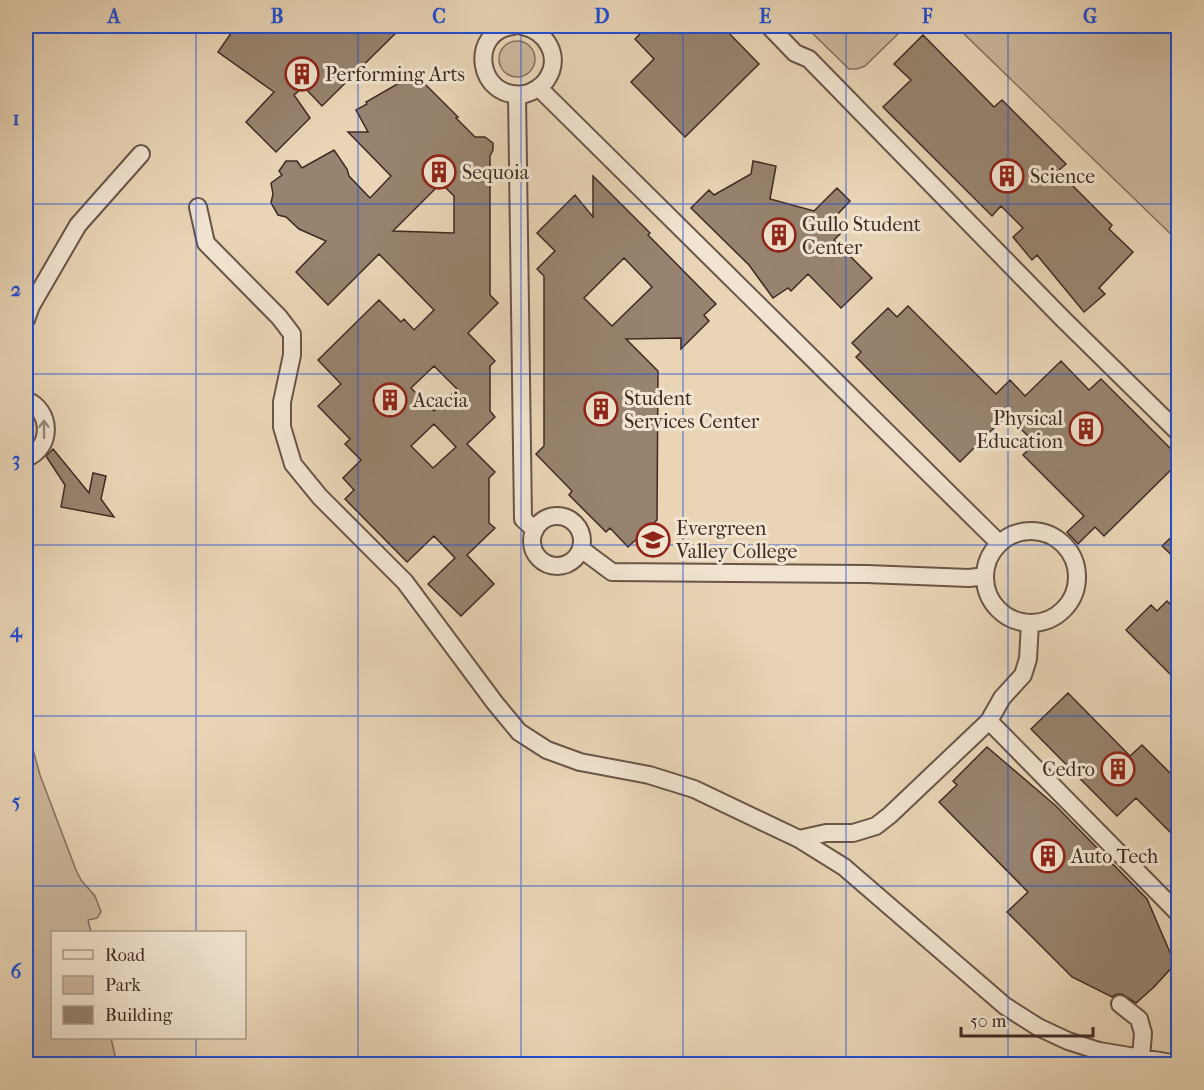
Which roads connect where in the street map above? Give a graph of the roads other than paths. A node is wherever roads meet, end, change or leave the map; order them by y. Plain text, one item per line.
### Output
1 (513, 26) edge
2 (522, 26) edge
3 (769, 26) edge
4 (539, 88) junction
5 (517, 95) junction
6 (141, 154) dead end
7 (198, 207) dead end
8 (26, 320) edge
9 (26, 400) edge
10 (1179, 432) edge
11 (26, 458) edge
12 (535, 530) junction
13 (999, 543) junction
14 (581, 549) junction
15 (985, 576) junction
16 (1030, 623) junction
17 (989, 721) junction
18 (799, 839) junction
19 (1179, 913) edge
20 (1120, 1004) dead end
21 (1141, 1058) junction
22 (1179, 1064) edge

1 - 5 street
2 - 4 street
3 - 10 street
4 - 5 street
4 - 13 street
5 - 12 street
6 - 8 street
7 - 18 street
11 -> 9 street
12 - 14 street
12 - 14 street
13 - 15 street
13 - 16 street
14 - 15 street
15 - 16 street
16 - 17 street
17 - 18 street
17 - 19 street
18 - 21 street
20 - 21 street
21 - 22 street

